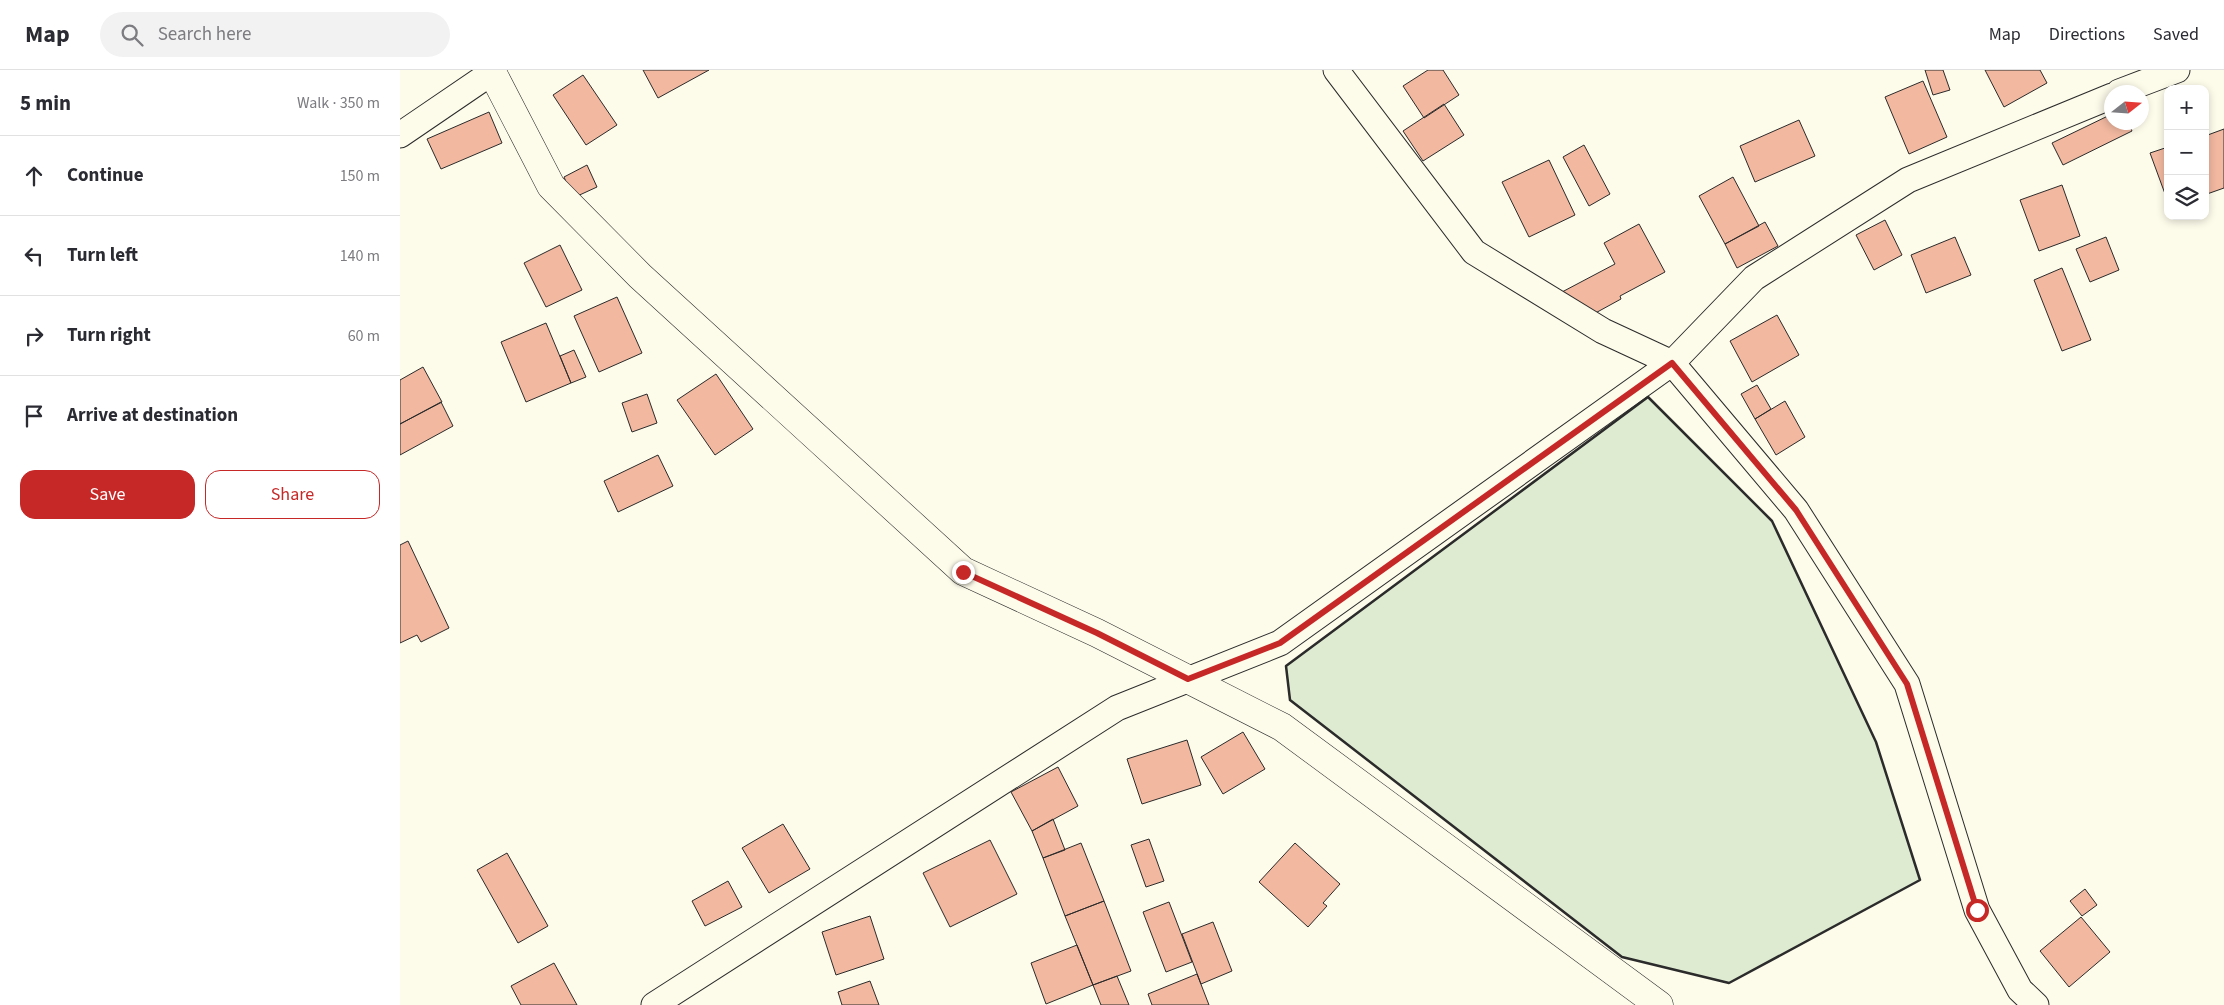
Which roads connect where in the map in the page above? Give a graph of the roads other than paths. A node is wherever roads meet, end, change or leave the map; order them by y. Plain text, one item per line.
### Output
1 (1336, 70) edge
2 (2177, 70) edge
3 (491, 71) edge
4 (2137, 85) edge
5 (2104, 99) edge
6 (400, 135) edge
7 (1672, 363) junction
8 (1188, 679) junction
9 (654, 1005) edge
10 (1659, 1005) edge
11 (2036, 1005) edge

1 - 7 street
2 - 4 street
3 - 6 street
3 - 8 street
5 - 7 street
7 - 8 street
7 - 11 street
8 - 9 street
8 - 10 street

